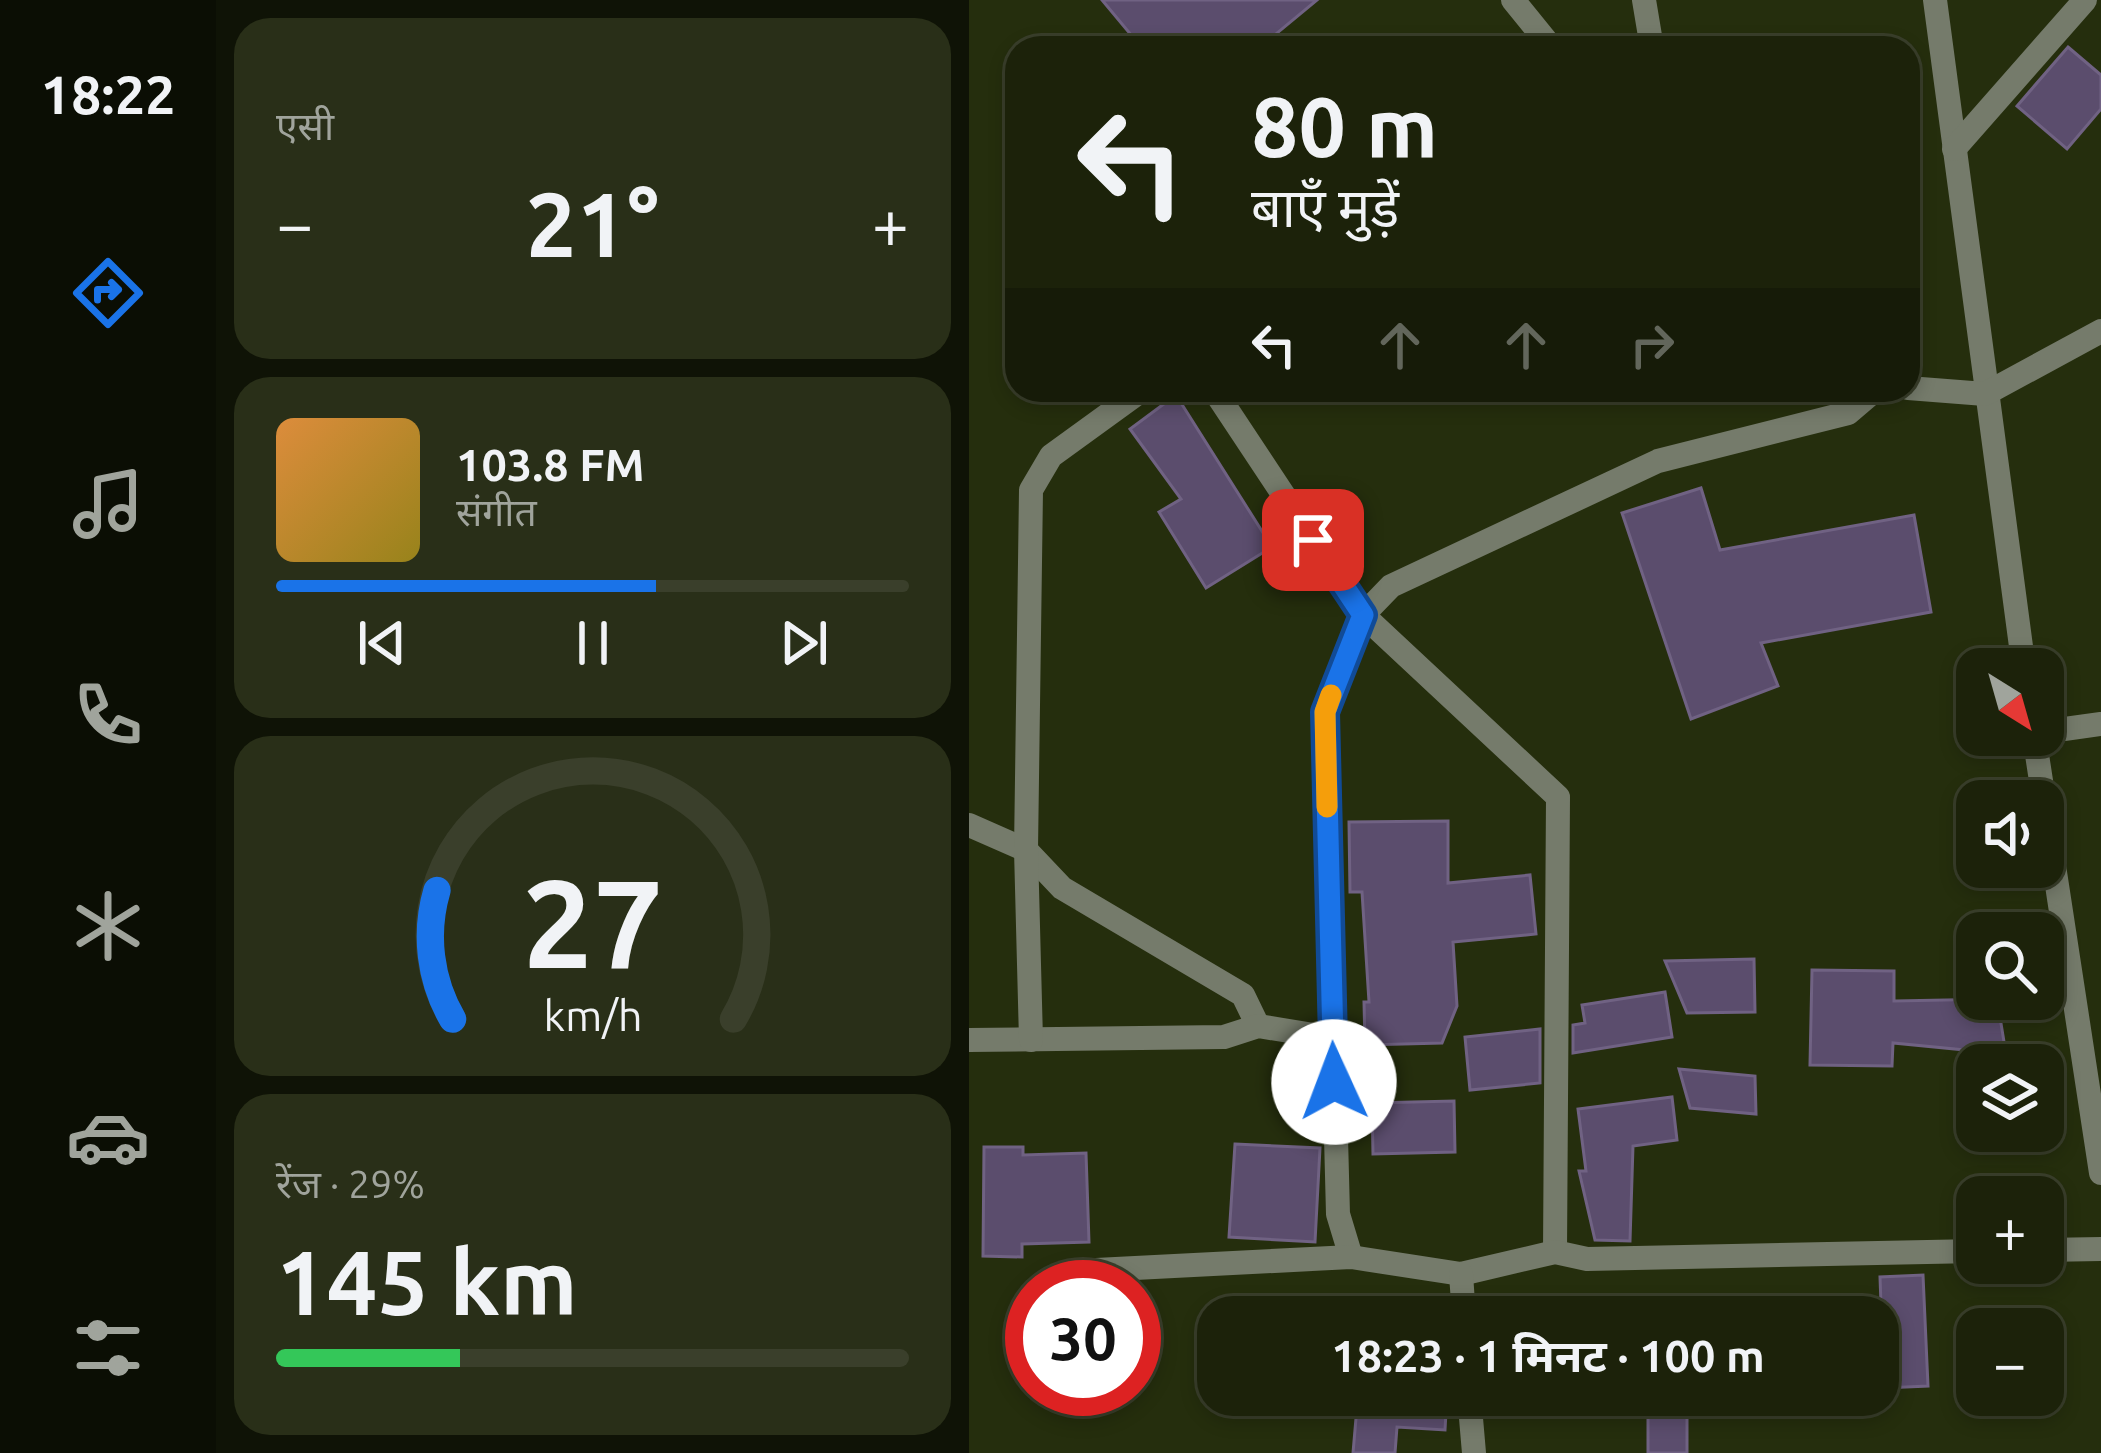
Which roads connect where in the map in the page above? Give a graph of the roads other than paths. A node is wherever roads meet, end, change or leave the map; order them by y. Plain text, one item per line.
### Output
1 (1513, 0) edge
2 (1644, 0) edge
3 (1935, 0) edge
4 (2085, 0) edge
5 (1542, 36) edge
6 (1650, 36) edge
7 (1955, 149) junction
8 (2101, 331) edge
9 (1920, 389) edge
10 (1985, 394) junction
11 (1126, 402) edge
12 (1221, 402) edge
13 (1860, 402) edge
14 (1363, 615) junction
15 (2020, 648) edge
16 (2101, 724) edge
17 (2064, 729) edge
18 (2037, 756) edge
19 (969, 825) edge
20 (1026, 850) junction
21 (1258, 1026) junction
22 (1332, 1038) junction
23 (969, 1040) edge
24 (1031, 1040) junction
25 (2101, 1173) edge
26 (2101, 1249) edge
27 (2064, 1250) edge
28 (1956, 1251) edge
29 (1555, 1252) junction
30 (1351, 1257) junction
31 (1161, 1267) edge
32 (1461, 1274) junction
33 (1463, 1296) edge
34 (1471, 1416) edge
35 (1474, 1453) edge

1 - 5 street
2 - 6 street
3 - 7 street
4 - 7 street
7 - 10 street
8 - 10 street
9 - 10 street
10 - 15 street
11 - 20 street
12 - 14 street
13 - 14 street
14 - 22 street
14 - 29 street
16 - 17 street
18 - 25 street
19 - 20 street
20 - 21 street
20 - 24 street
21 - 22 street
21 - 24 street
22 - 30 street
23 - 24 street
26 - 27 street
28 - 29 street
29 - 32 street
30 - 31 street
30 - 32 street
32 - 33 street
34 - 35 street

